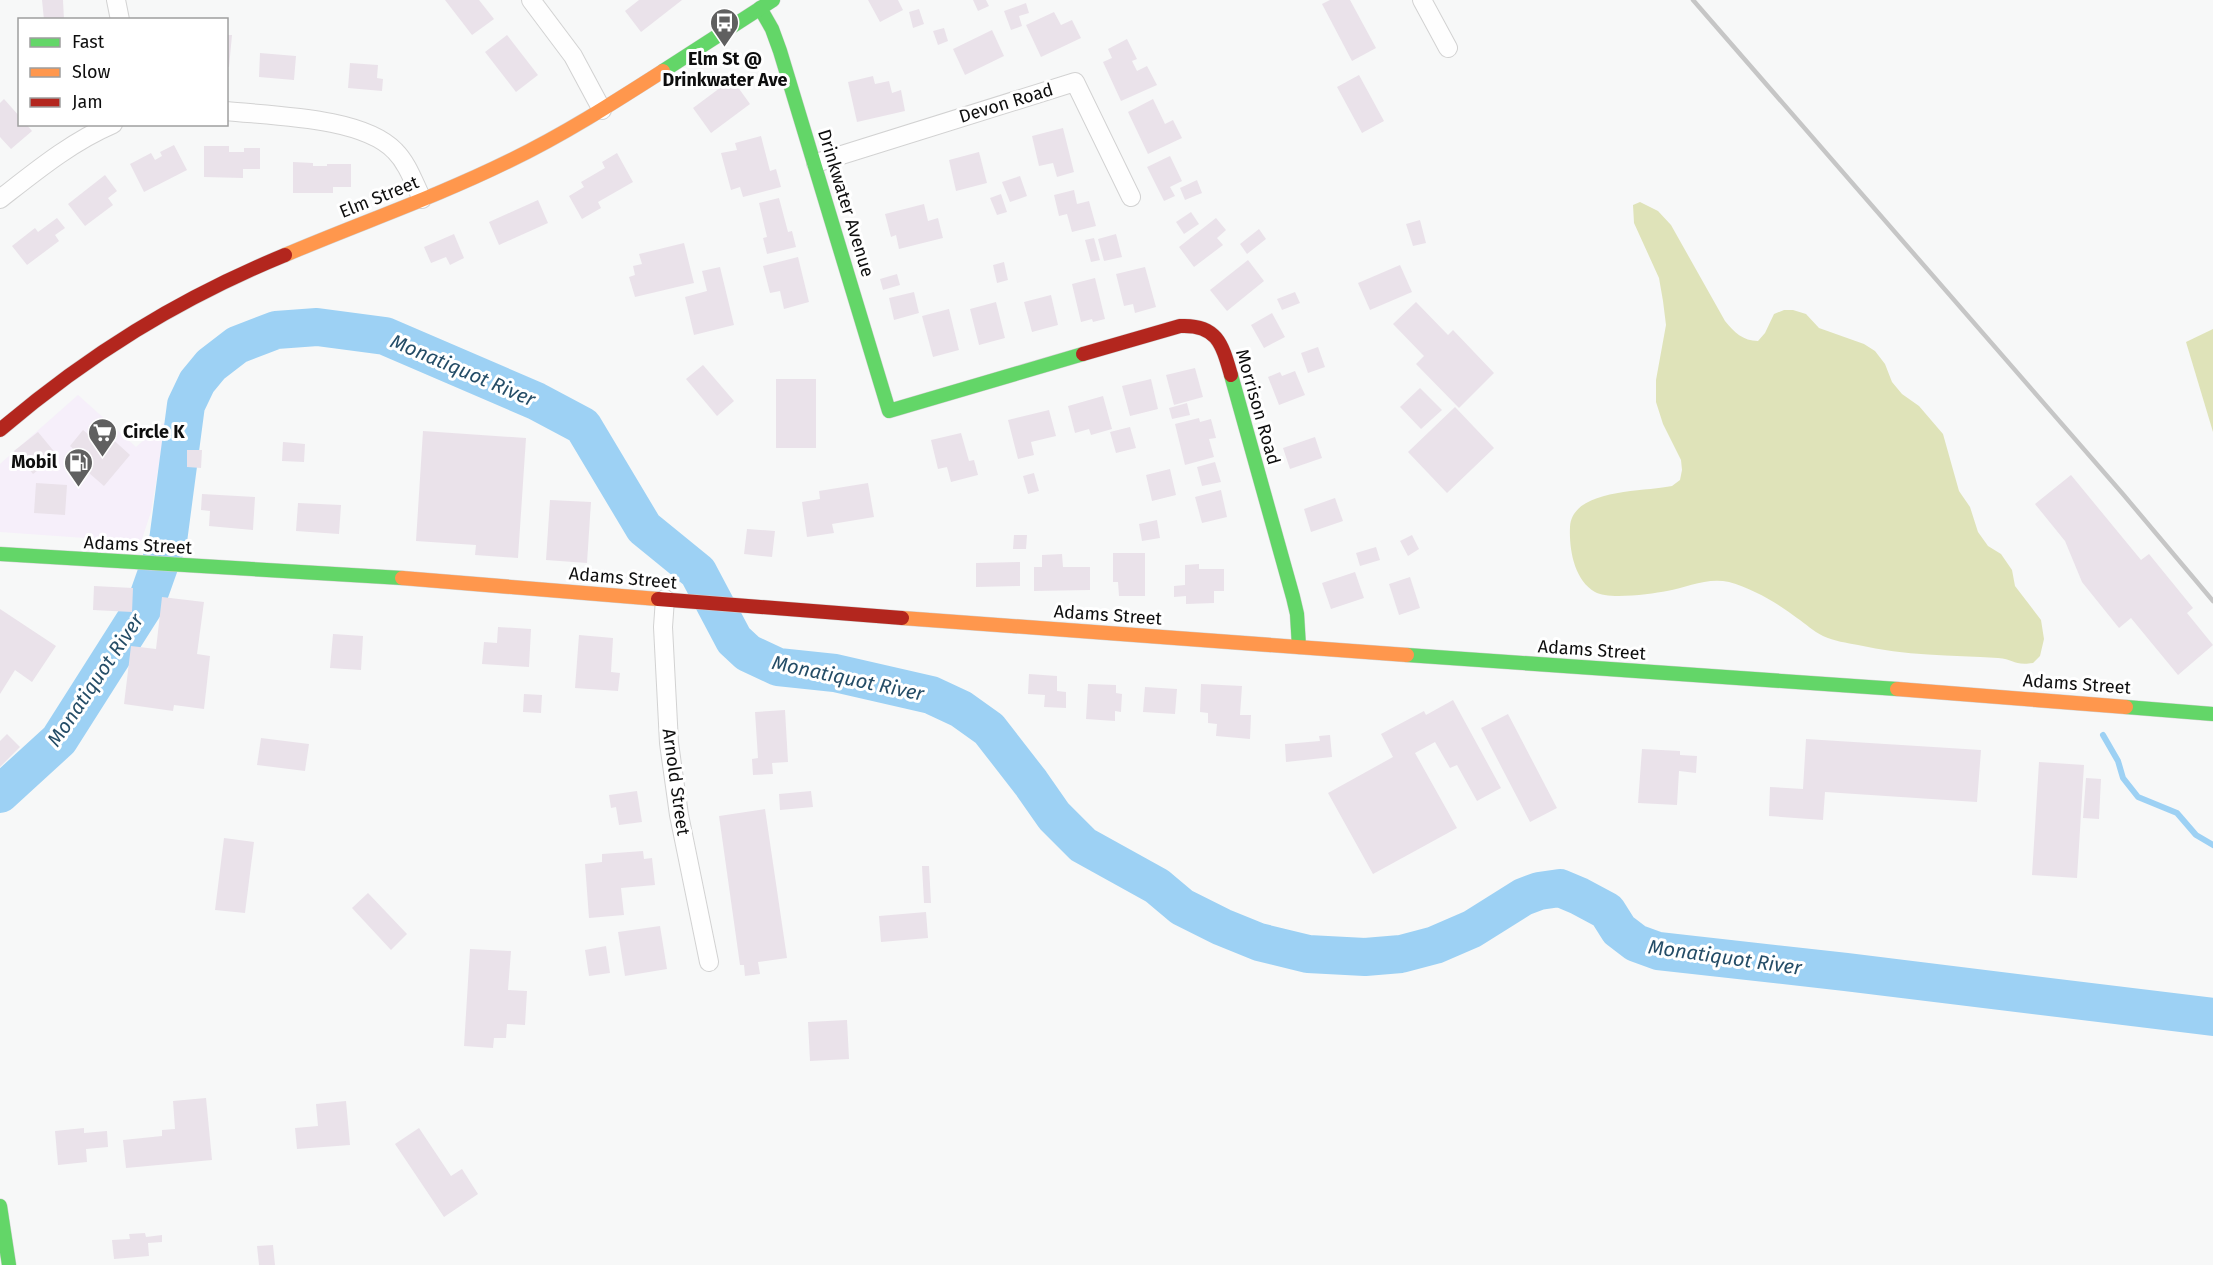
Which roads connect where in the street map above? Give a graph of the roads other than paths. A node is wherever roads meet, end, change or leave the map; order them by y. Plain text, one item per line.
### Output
1 (116, 0) edge
2 (531, 0) edge
3 (774, 0) edge
4 (1422, 0) edge
5 (760, 8) junction
6 (120, 18) edge
7 (1448, 48) dead end
8 (602, 110) junction
9 (228, 111) edge
10 (109, 126) edge
11 (816, 163) junction
12 (1131, 197) dead end
13 (0, 199) edge
14 (422, 199) junction
15 (889, 411) joint
16 (0, 430) edge
17 (0, 554) edge
18 (665, 599) junction
19 (1299, 647) junction
20 (2213, 714) edge
21 (709, 962) dead end
22 (0, 1206) edge
23 (9, 1265) edge

1 - 6 street
2 - 8 street
3 - 5 street, Elm Street
4 - 7 street
5 - 8 street, Elm Street
5 - 11 street, Drinkwater Avenue
8 - 14 street, Elm Street
9 - 14 street
10 - 13 street
11 - 12 street, Devon Road
11 - 15 street, Drinkwater Avenue
14 - 16 street, Elm Street
15 - 19 street, Morrison Road
17 - 18 street, Adams Street
18 - 19 street, Adams Street
18 - 21 street, Arnold Street
19 - 20 street, Adams Street
22 - 23 street

